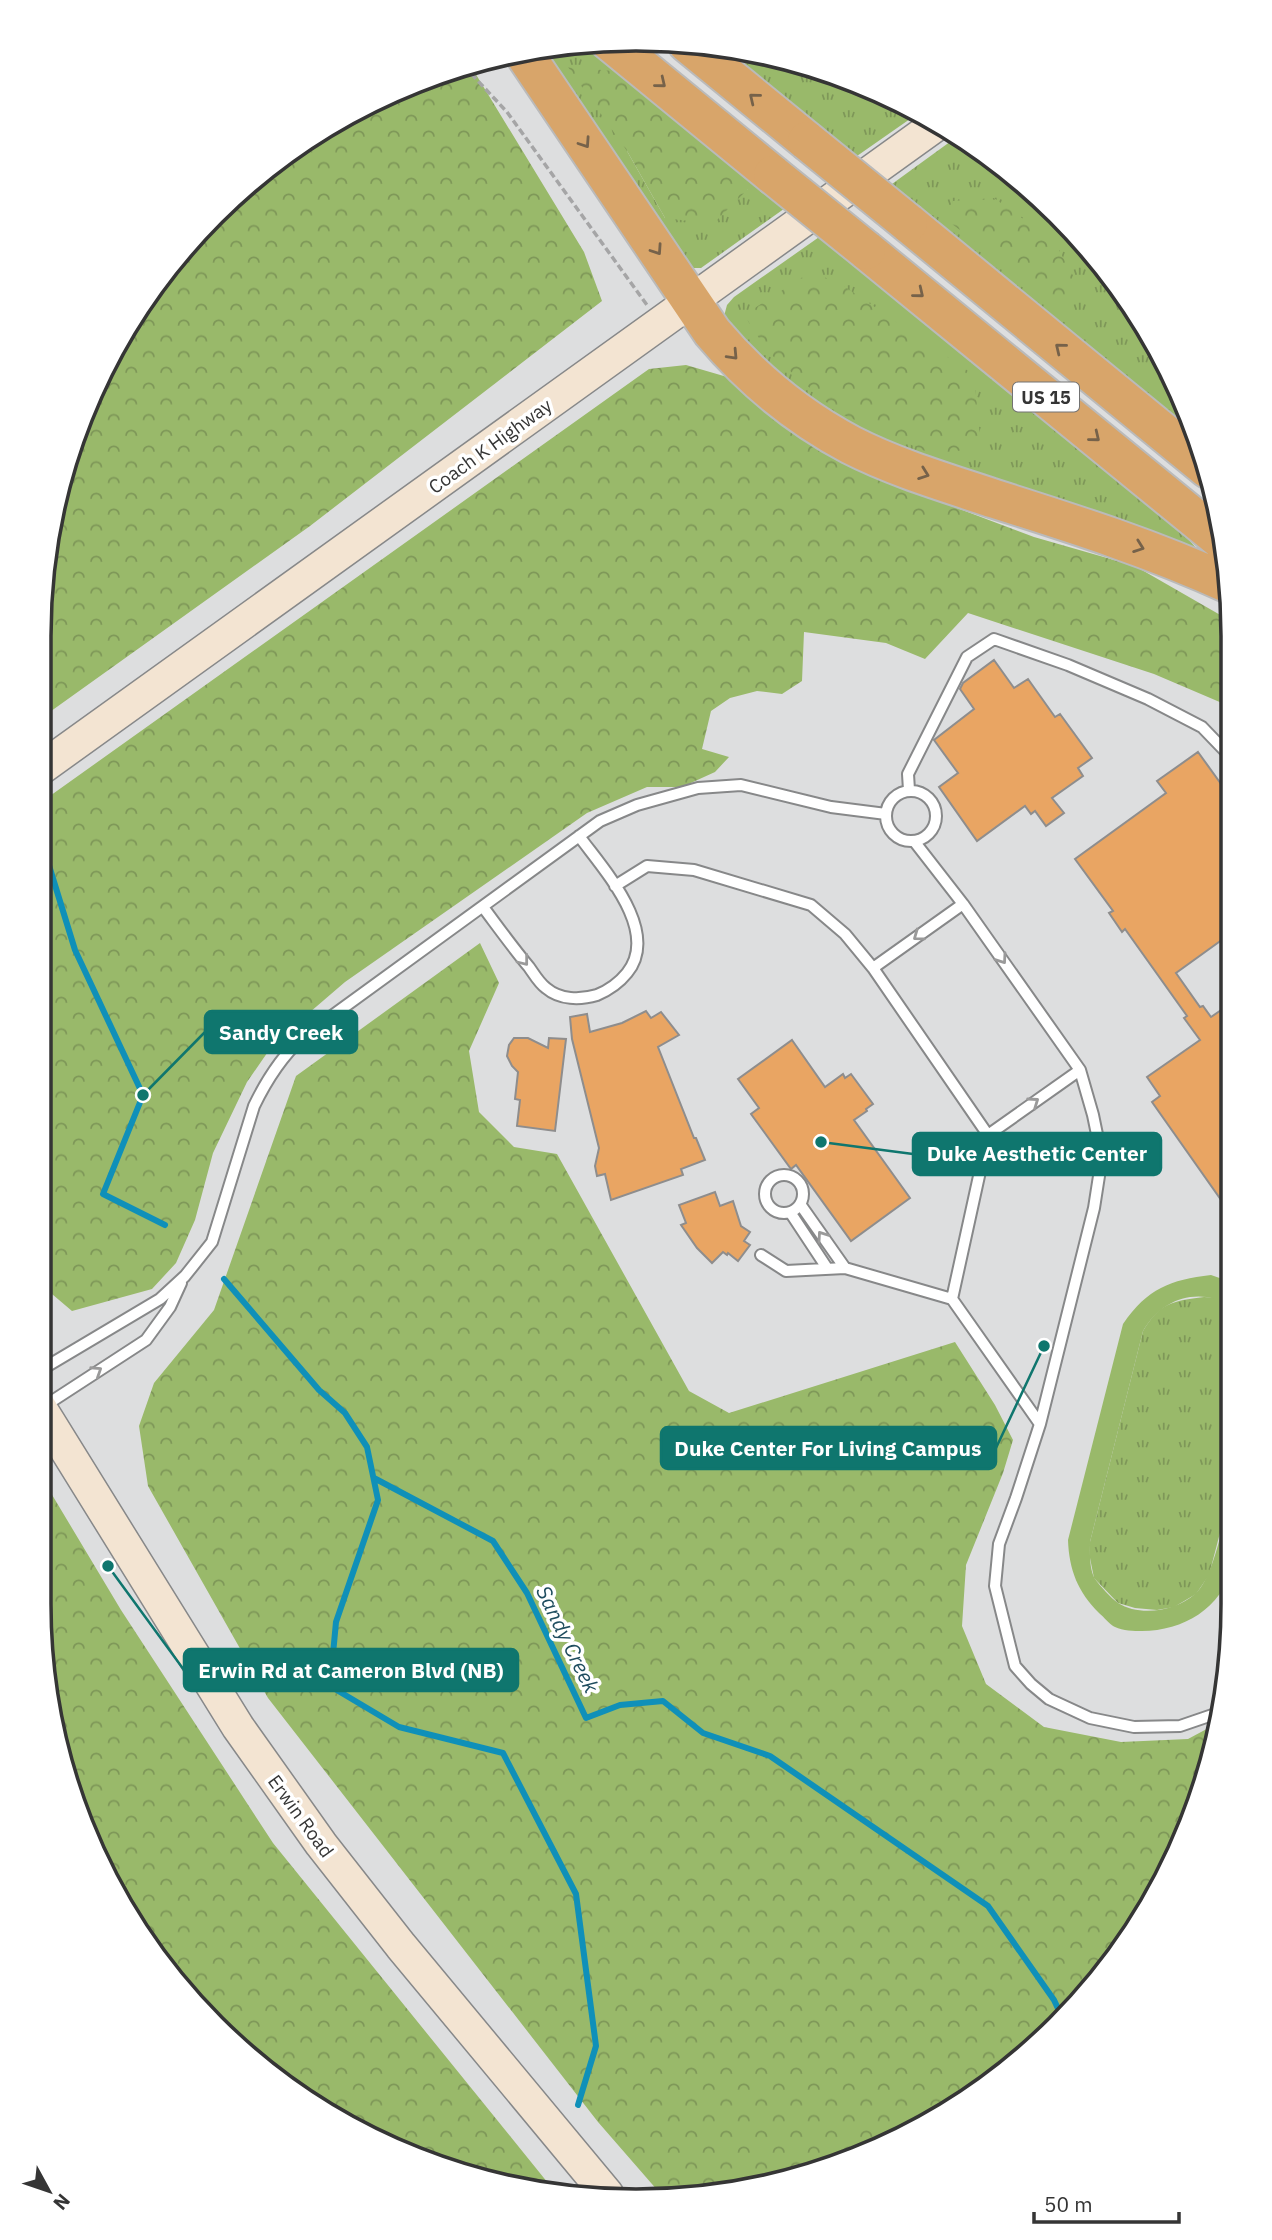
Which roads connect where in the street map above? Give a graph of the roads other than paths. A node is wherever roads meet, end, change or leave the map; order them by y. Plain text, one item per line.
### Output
1 (622, 51) edge
2 (702, 55) edge
3 (529, 61) edge
4 (930, 129) edge
5 (691, 301) junction
6 (1192, 456) edge
7 (1212, 532) edge
8 (1218, 580) edge
9 (1221, 747) edge
10 (51, 761) edge
11 (909, 790) junction
12 (886, 814) junction
13 (579, 835) junction
14 (914, 841) junction
15 (615, 886) junction
16 (963, 904) junction
17 (482, 907) junction
18 (873, 968) junction
19 (1080, 1070) junction
20 (988, 1135) junction
21 (800, 1204) junction
22 (790, 1212) junction
23 (761, 1255) dead end
24 (827, 1268) junction
25 (845, 1268) junction
26 (185, 1276) junction
27 (952, 1299) junction
28 (51, 1364) edge
29 (51, 1399) edge
30 (1040, 1424) junction
31 (51, 1426) edge
32 (1210, 1716) edge
33 (602, 2188) edge

1 -> 7 highway, US 15, bridge
6 -> 2 highway, US 15, bridge
3 -> 5 highway
4 - 5 main road, Coach K Highway
5 -> 8 highway
5 - 10 main road, Coach K Highway
9 - 11 lane
11 - 12 lane
11 - 14 lane
12 - 13 lane
12 - 14 lane
13 - 15 lane
13 - 17 lane
14 - 16 lane
17 -> 15 lane
15 - 18 lane
16 -> 18 lane
16 -> 19 lane
17 - 26 lane
18 - 20 lane
20 -> 19 lane
19 - 30 lane
20 - 27 lane
21 - 22 lane
21 - 22 lane
25 -> 21 lane
22 - 24 lane
23 - 24 lane
24 - 25 lane
25 - 27 lane
26 - 28 lane
29 -> 26 lane
27 - 30 lane
30 - 32 lane
31 - 33 main road, Erwin Road

